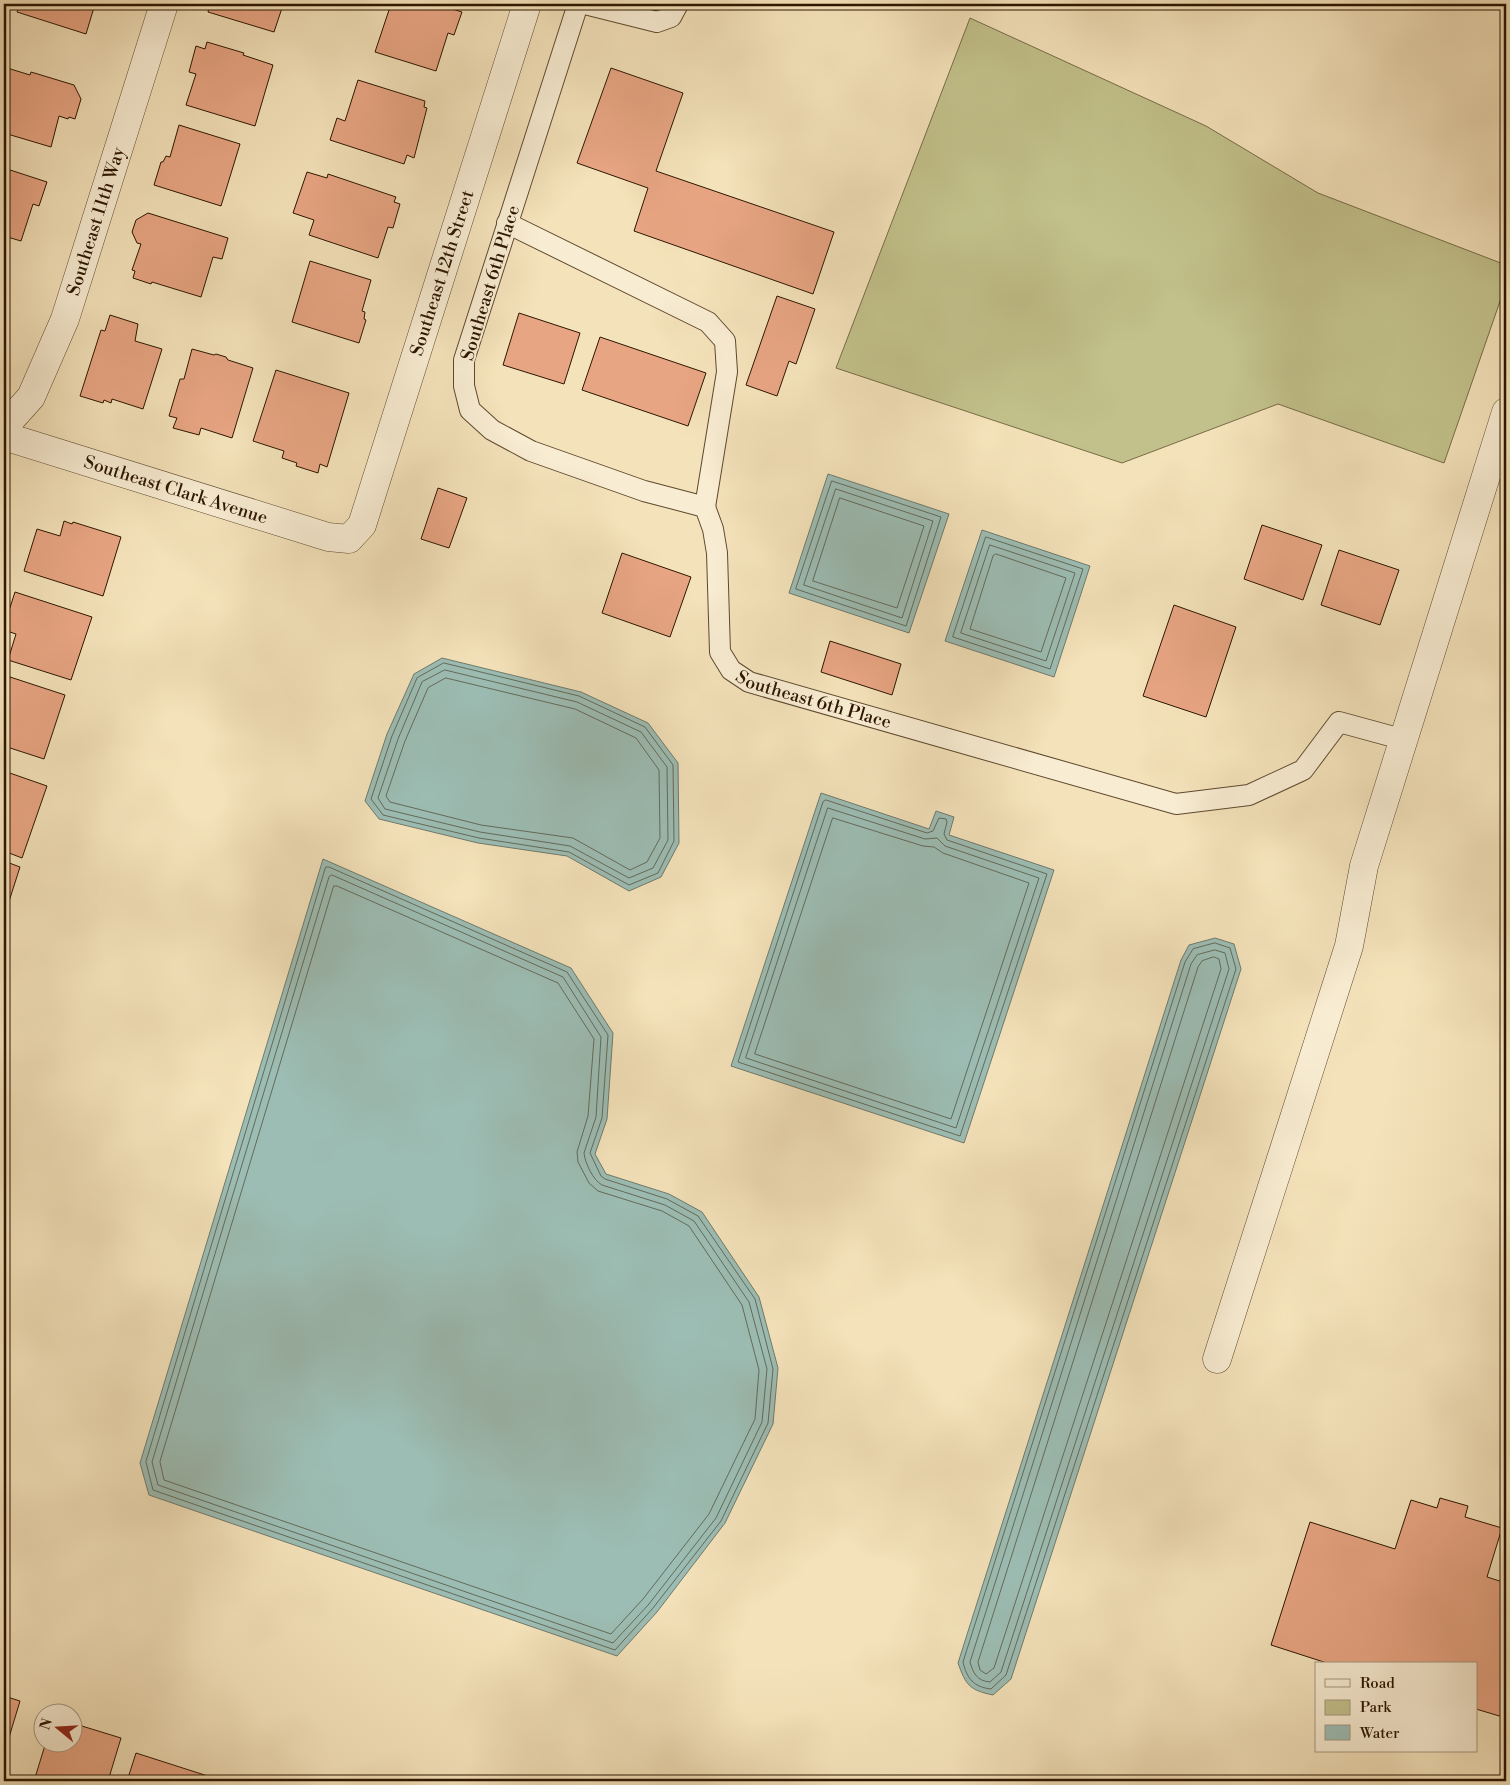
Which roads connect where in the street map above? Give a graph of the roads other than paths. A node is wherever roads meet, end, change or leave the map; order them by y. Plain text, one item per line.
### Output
1 (164, 4) edge
2 (528, 4) edge
3 (578, 4) edge
4 (585, 4) edge
5 (678, 4) edge
6 (507, 223) junction
7 (1506, 412) edge
8 (4, 427) edge
9 (4, 436) edge
10 (705, 507) junction
11 (349, 539) joint
12 (1404, 740) junction
13 (1218, 1359) dead end

1 - 8 street, Southeast 11th Way
2 - 11 street, Southeast 12th Street
3 - 6 lane, Southeast 6th Place
4 - 5 lane
6 - 10 lane
6 - 10 lane, Southeast 6th Place
7 - 12 street
9 - 11 street, Southeast Clark Avenue
10 - 12 lane, Southeast 6th Place
12 - 13 street

